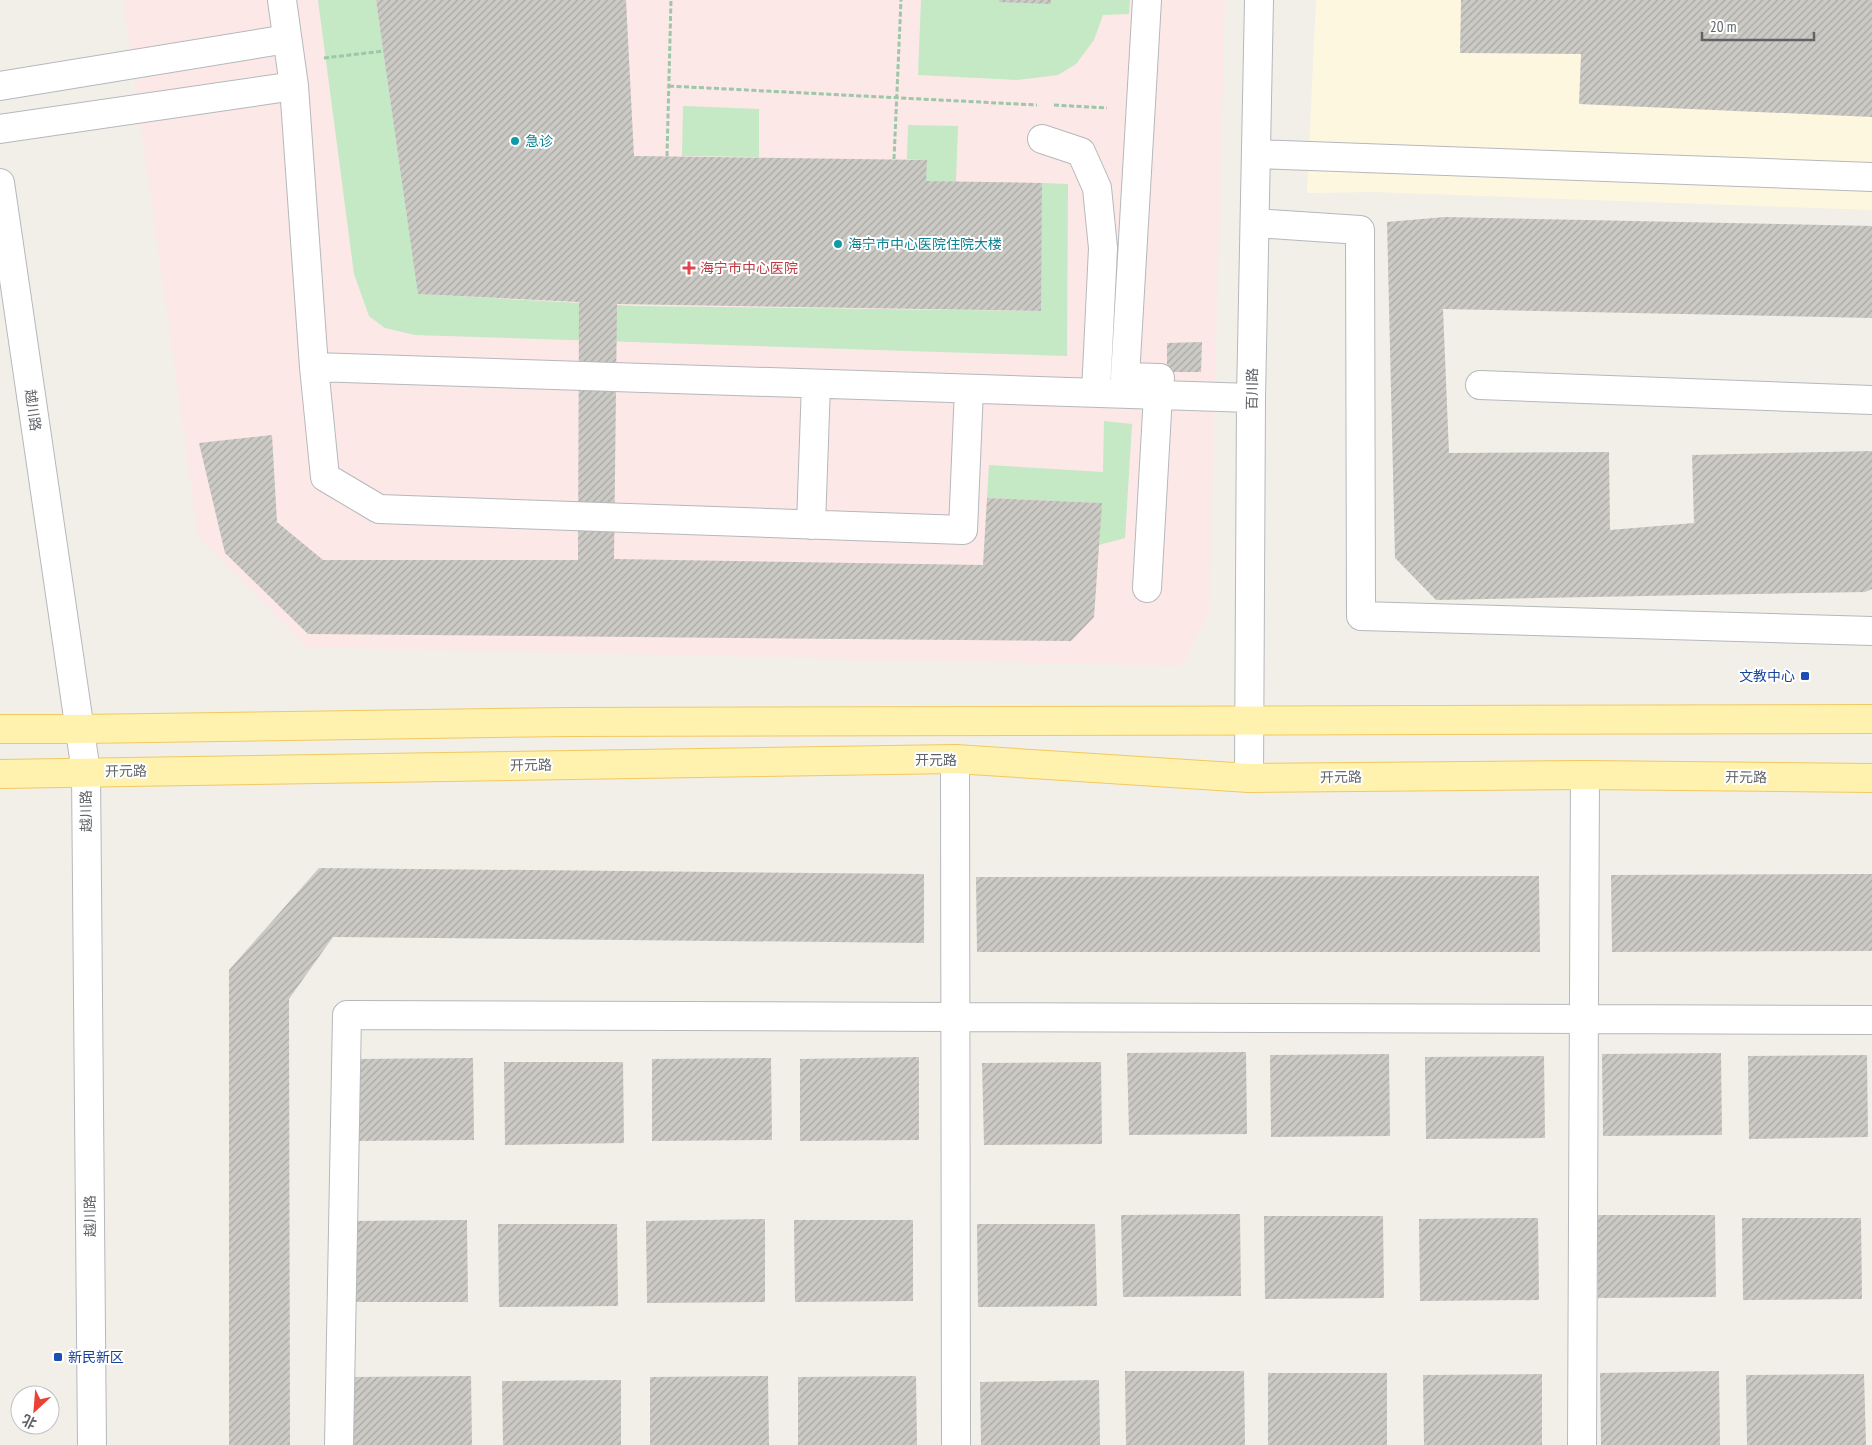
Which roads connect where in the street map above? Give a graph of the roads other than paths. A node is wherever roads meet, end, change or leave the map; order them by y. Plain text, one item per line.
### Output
1 (282, 0) edge
2 (1147, 0) edge
3 (1259, 0) edge
4 (291, 62) junction
5 (0, 86) edge
6 (0, 129) edge
7 (1042, 140) dead end
8 (1256, 154) junction
9 (1872, 177) edge
10 (0, 184) edge
11 (1254, 223) junction
12 (314, 368) junction
13 (816, 384) junction
14 (1480, 385) dead end
15 (968, 389) junction
16 (1252, 389) junction
17 (1096, 393) junction
18 (1158, 395) junction
19 (1872, 400) edge
20 (811, 525) junction
21 (1146, 588) dead end
22 (1872, 631) edge
23 (1872, 719) edge
24 (1249, 721) junction
25 (0, 729) edge
26 (80, 729) junction
27 (955, 759) junction
28 (86, 772) junction
29 (0, 774) edge
30 (1585, 775) junction
31 (1249, 778) junction
32 (1872, 778) edge
33 (955, 1017) junction
34 (1584, 1019) junction
35 (1872, 1020) edge
36 (92, 1445) edge
37 (339, 1445) edge
38 (956, 1445) edge
39 (1582, 1445) edge

1 - 4 street
2 - 16 street
3 - 8 street, 百川路
4 - 5 street
4 - 6 street
4 - 12 street
7 - 17 street
8 - 9 street
8 - 11 street, 百川路
10 - 26 street, 越川路
11 - 16 street, 百川路
11 - 22 street
12 - 13 street
12 - 20 street
13 - 15 street
13 - 20 street
14 - 19 street
15 - 17 street
15 - 20 street
16 - 18 street
16 - 24 street, 百川路
17 - 18 street
18 - 21 street
23 - 24 main road
24 - 26 main road
24 - 31 street, 百川路
25 - 26 main road
26 - 28 street, 越川路
27 - 28 main road, 开元路
27 - 31 main road, 开元路
27 - 33 street
28 - 29 main road, 开元路
28 - 36 street, 越川路
30 - 31 main road, 开元路
30 - 32 main road, 开元路
30 - 34 street
33 - 34 street
33 - 37 street
33 - 38 street
34 - 35 street
34 - 39 street

